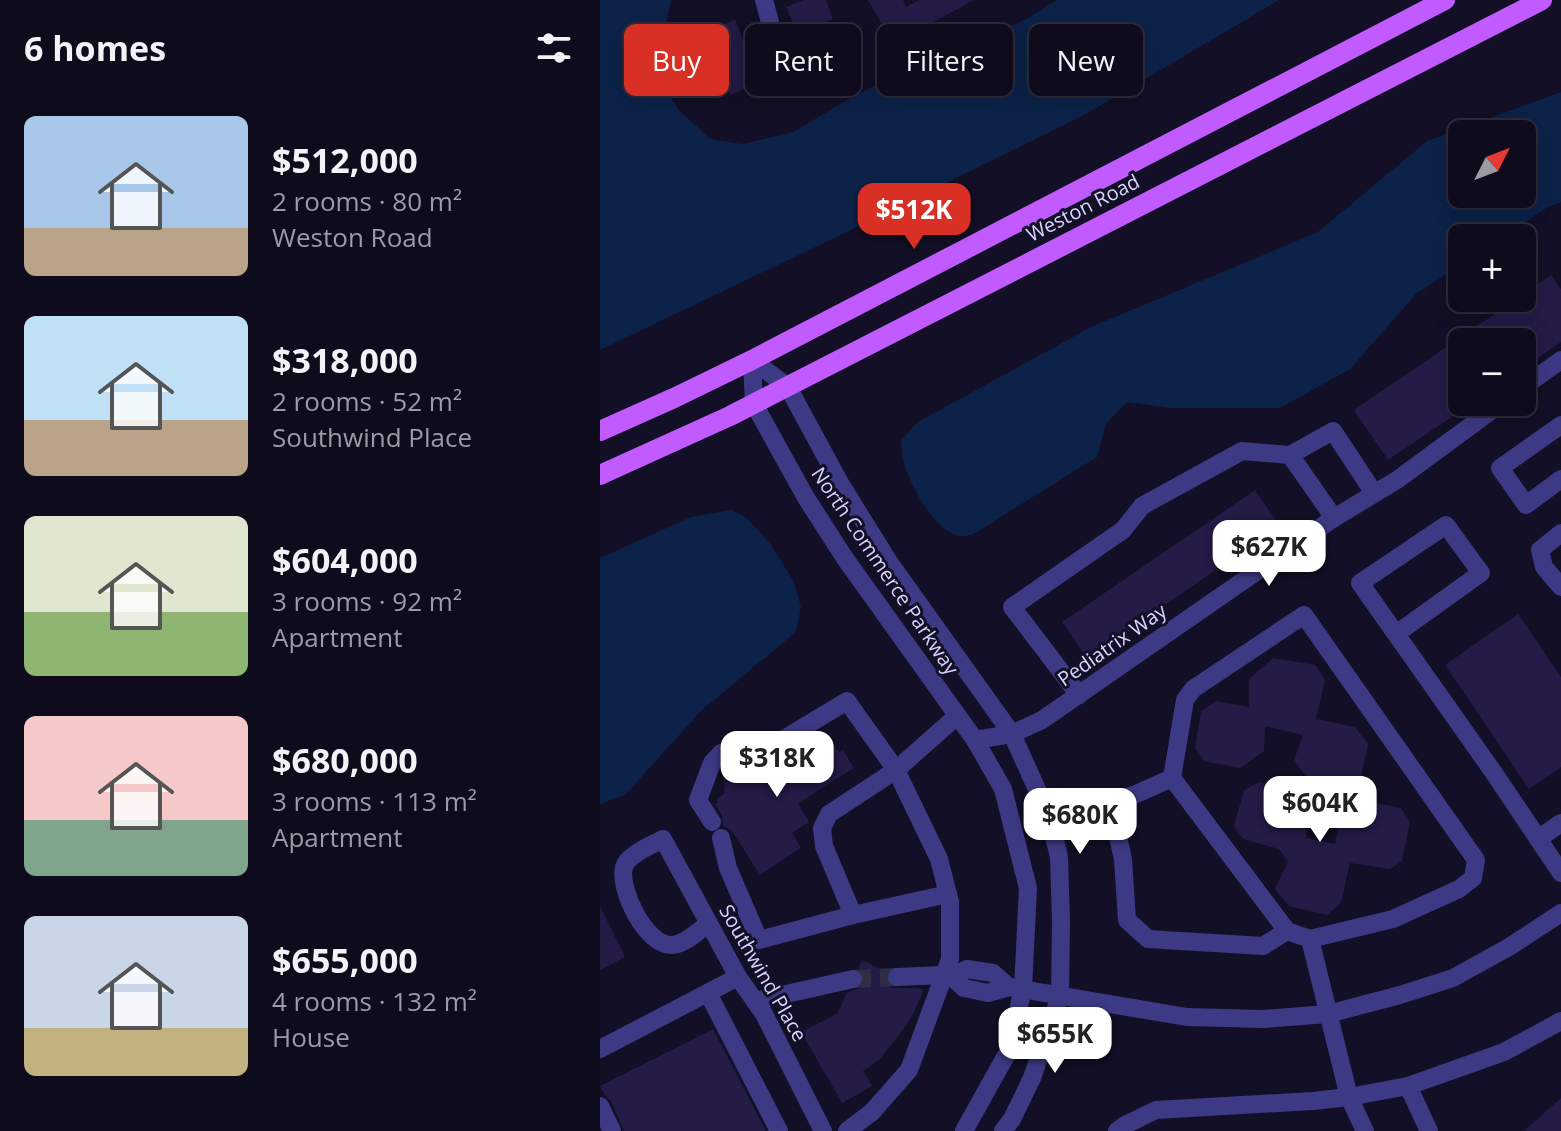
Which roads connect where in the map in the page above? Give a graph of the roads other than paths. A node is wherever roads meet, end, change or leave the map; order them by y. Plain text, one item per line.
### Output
1 (764, 0) edge
2 (1445, 0) edge
3 (1542, 0) edge
4 (770, 24) edge
5 (752, 360) junction
6 (1561, 360) edge
7 (1536, 378) edge
8 (788, 387) junction
9 (754, 404) junction
10 (1484, 416) edge
11 (1561, 425) edge
12 (600, 431) edge
13 (1290, 455) junction
14 (600, 475) edge
15 (1561, 479) edge
16 (1374, 493) junction
17 (1334, 518) junction
18 (1561, 533) edge
19 (1561, 587) edge
20 (1396, 634) junction
21 (1079, 695) junction
22 (957, 716) junction
23 (1012, 734) junction
24 (975, 740) junction
25 (896, 770) junction
26 (1172, 778) junction
27 (1110, 801) junction
28 (1049, 816) junction
29 (1561, 823) edge
30 (1538, 839) junction
31 (1561, 873) edge
32 (948, 894) junction
33 (1561, 913) edge
34 (853, 915) junction
35 (709, 923) junction
36 (1287, 931) junction
37 (1310, 939) junction
38 (948, 976) junction
39 (738, 977) junction
40 (897, 977) tunnel mouth
41 (853, 979) tunnel mouth
42 (1016, 988) junction
43 (708, 993) junction
44 (1060, 996) junction
45 (755, 1001) junction
46 (1328, 1014) junction
47 (1561, 1021) edge
48 (600, 1049) edge
49 (1408, 1086) junction
50 (1349, 1097) junction
51 (600, 1106) edge
52 (612, 1131) edge
53 (779, 1131) edge
54 (823, 1131) edge
55 (847, 1131) edge
56 (964, 1131) edge
57 (1003, 1131) edge
58 (1117, 1131) edge
59 (1365, 1131) edge
60 (1429, 1131) edge

1 - 4 street
2 - 5 main road, Weston Road
3 - 8 main road, Weston Road
5 - 8 street, North Commerce Parkway
5 - 9 street, North Commerce Parkway
5 - 12 main road, Weston Road
6 - 7 street
8 - 9 main road, Weston Road
8 - 23 street, North Commerce Parkway
9 - 14 main road, Weston Road
9 - 22 street, North Commerce Parkway
10 - 16 street, Pediatrix Way
11 - 15 street
13 - 16 street
13 - 17 street
13 - 21 street
16 - 17 street, Pediatrix Way
17 - 21 street, Pediatrix Way
18 - 19 street
20 - 20 street
20 - 30 street
21 - 23 street, Pediatrix Way
22 - 24 street, North Commerce Parkway
22 - 25 street
23 - 24 street, Pediatrix Way
23 - 28 street, North Commerce Parkway
24 - 42 street, North Commerce Parkway
25 - 32 street
25 - 34 street
25 - 34 street
26 - 27 street
26 - 36 street
26 - 37 street
27 - 28 street
27 - 36 street
28 - 44 street, North Commerce Parkway
29 - 30 street
30 - 31 street
32 - 34 street
32 - 38 street
33 - 46 street
35 - 35 street, Southwind Place
35 - 39 street, Southwind Place
36 - 37 street
37 - 46 street
38 - 40 street
38 - 42 street
38 - 55 street
39 - 43 street
39 - 45 street, Southwind Place
41 - 45 street
42 - 44 street
42 - 56 street, North Commerce Parkway
43 - 48 street
43 - 53 street
44 - 46 street
44 - 57 street, North Commerce Parkway
45 - 54 street, Southwind Place
46 - 50 street
47 - 49 street
49 - 50 street
49 - 60 street
50 - 58 street
50 - 59 street
51 - 52 street

